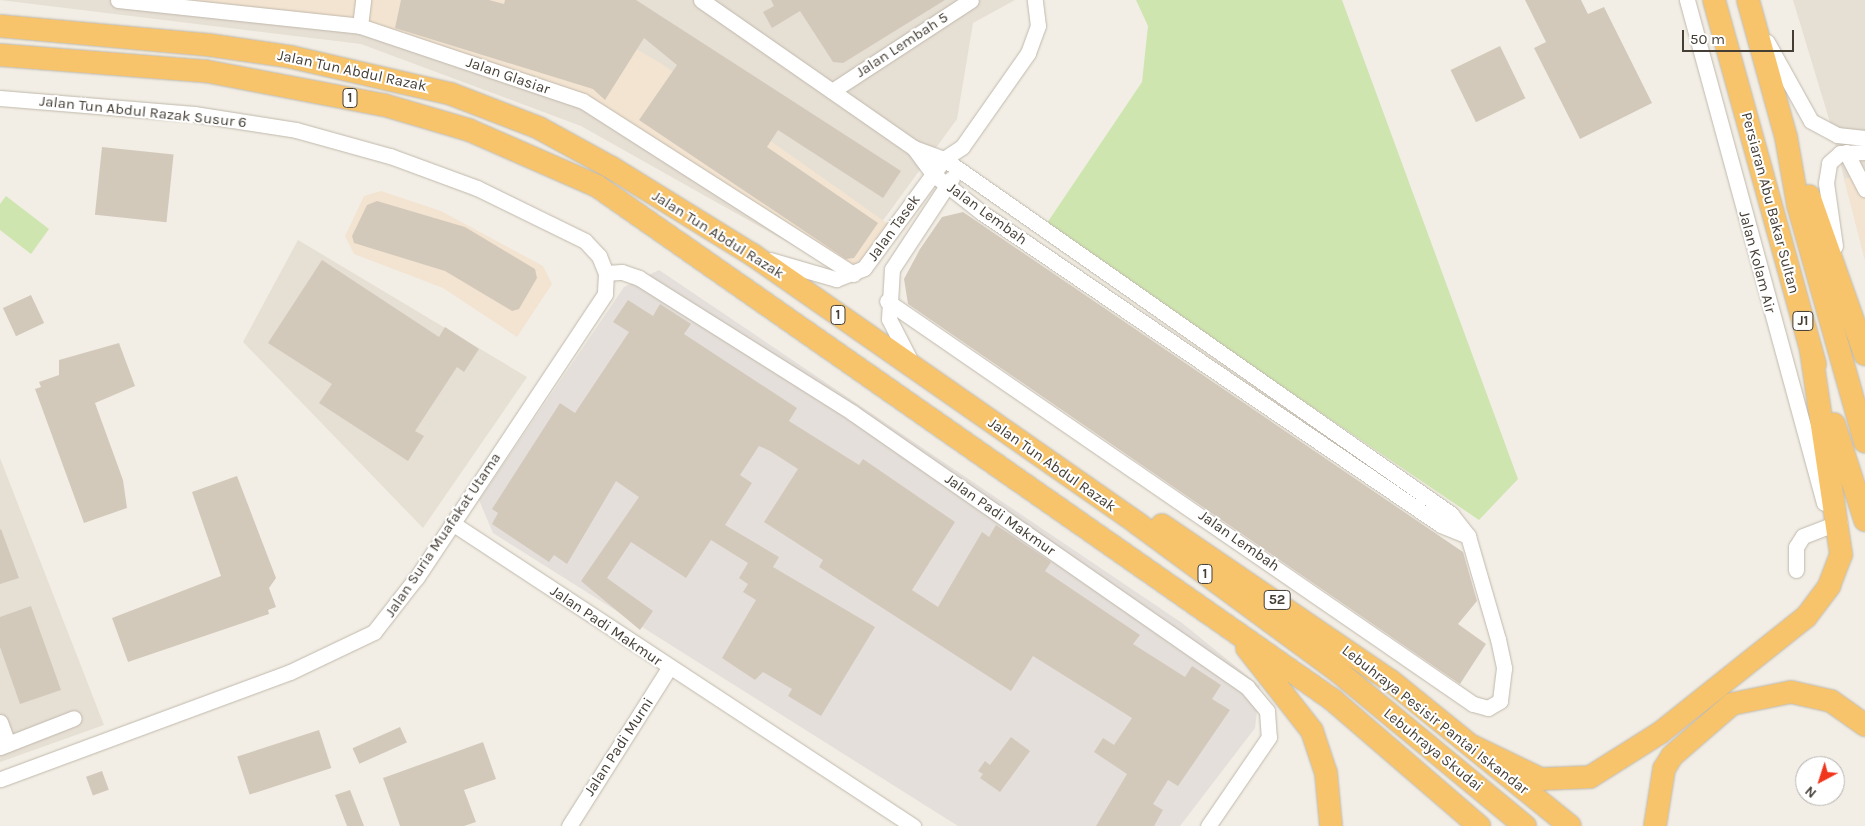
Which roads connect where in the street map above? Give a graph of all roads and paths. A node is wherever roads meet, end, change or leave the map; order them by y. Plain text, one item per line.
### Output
1 (118, 0) edge
2 (363, 0) edge
3 (701, 0) edge
4 (971, 0) edge
5 (1036, 0) edge
6 (1687, 0) edge
7 (1714, 0) edge
8 (1750, 6) edge
9 (0, 26) edge
10 (360, 26) junction
11 (0, 55) edge
12 (832, 91) junction
13 (0, 98) edge
14 (1786, 137) junction
15 (1865, 138) edge
16 (914, 148) junction
17 (962, 148) junction
18 (1865, 152) edge
19 (1840, 155) junction
20 (944, 159) junction
21 (958, 169) junction
22 (933, 174) junction
23 (947, 185) junction
24 (1865, 189) edge
25 (753, 255) junction
26 (1839, 272) junction
27 (606, 273) junction
28 (853, 274) junction
29 (887, 302) junction
30 (1157, 311) junction
31 (1147, 325) junction
32 (1811, 351) junction
33 (1865, 354) edge
34 (924, 374) junction
35 (1342, 438) junction
36 (1865, 442) edge
37 (1332, 452) junction
38 (1068, 477) junction
39 (1865, 520) edge
40 (452, 523) junction
41 (1834, 523) junction
42 (1468, 536) junction
43 (1796, 570) dead end
44 (1208, 612) junction
45 (669, 668) junction
46 (1340, 673) joint
47 (74, 718) dead end
48 (0, 722) edge
49 (1865, 725) edge
50 (4, 745) edge
51 (1472, 746) junction
52 (0, 779) edge
53 (569, 826) edge
54 (913, 826) edge
55 (1208, 826) edge
56 (1331, 826) edge
57 (1479, 826) edge
58 (1526, 826) edge
59 (1570, 826) edge
60 (1655, 826) edge

1 - 10 street, Jalan Glasiar
2 - 10 street
3 - 12 street, Jalan Lembah
4 - 12 street, Jalan Lembah 5
5 - 17 street, Jalan Tasek
6 - 41 street, Jalan Kolam Air
7 - 32 highway, Persiaran Abu Bakar Sultan / J1
8 - 14 highway, Persiaran Abu Bakar Sultan / J1
8 - 15 street
9 - 25 highway, Jalan Tun Abdul Razak / 1
10 - 28 street, Jalan Glasiar
11 - 44 highway, Jalan Tun Abdul Razak / 1
12 - 16 street, Jalan Lembah
13 - 27 street, Jalan Tun Abdul Razak Susur 6
14 - 26 highway
14 - 36 highway, Persiaran Abu Bakar Sultan / J1
16 - 20 street, Jalan Lembah
16 - 22 street, Jalan Lembah
17 - 20 street, Jalan Tasek
17 - 21 street, Jalan Tasek
18 - 19 street
19 - 24 street
19 - 26 street
20 - 21 street, Jalan Lembah
20 - 22 street, Jalan Tasek
21 - 23 street, Jalan Tasek
21 - 30 street, Jalan Lembah
22 - 23 street, Jalan Lembah
22 - 28 street, Jalan Tasek
23 - 29 street, Jalan Tasek
23 - 31 street, Jalan Lembah
25 - 28 street, Jalan Tasek
25 - 34 highway, Jalan Tun Abdul Razak / 1
26 - 33 highway
27 - 40 street, Jalan Suria Muafakat Utama
27 - 55 street, Jalan Padi Makmur
29 - 34 street, Jalan Tasek
29 - 42 street, Jalan Lembah
30 - 31 street
30 - 35 street, Jalan Lembah
31 - 37 street, Jalan Lembah
32 - 39 highway, Persiaran Abu Bakar Sultan / J1
32 - 41 highway
34 - 38 highway, Jalan Tun Abdul Razak / 1
35 - 37 street
35 - 42 street, Jalan Lembah
37 - 42 street, Jalan Lembah
38 - 46 highway, Jalan Tun Abdul Razak / 1
38 - 51 highway, Lebuhraya Pesisir Pantai Iskandar / 52
40 - 45 street, Jalan Padi Makmur
40 - 52 street, Jalan Suria Muafakat Utama
41 - 43 street
41 - 51 highway
44 - 56 highway, 1
44 - 57 highway
45 - 53 street, Jalan Padi Murni
45 - 54 street, Jalan Padi Makmur
46 - 58 highway, Lebuhraya Skudai / 1
47 - 50 street
48 - 50 street
49 - 60 highway
51 - 59 highway, Lebuhraya Pesisir Pantai Iskandar / 52

